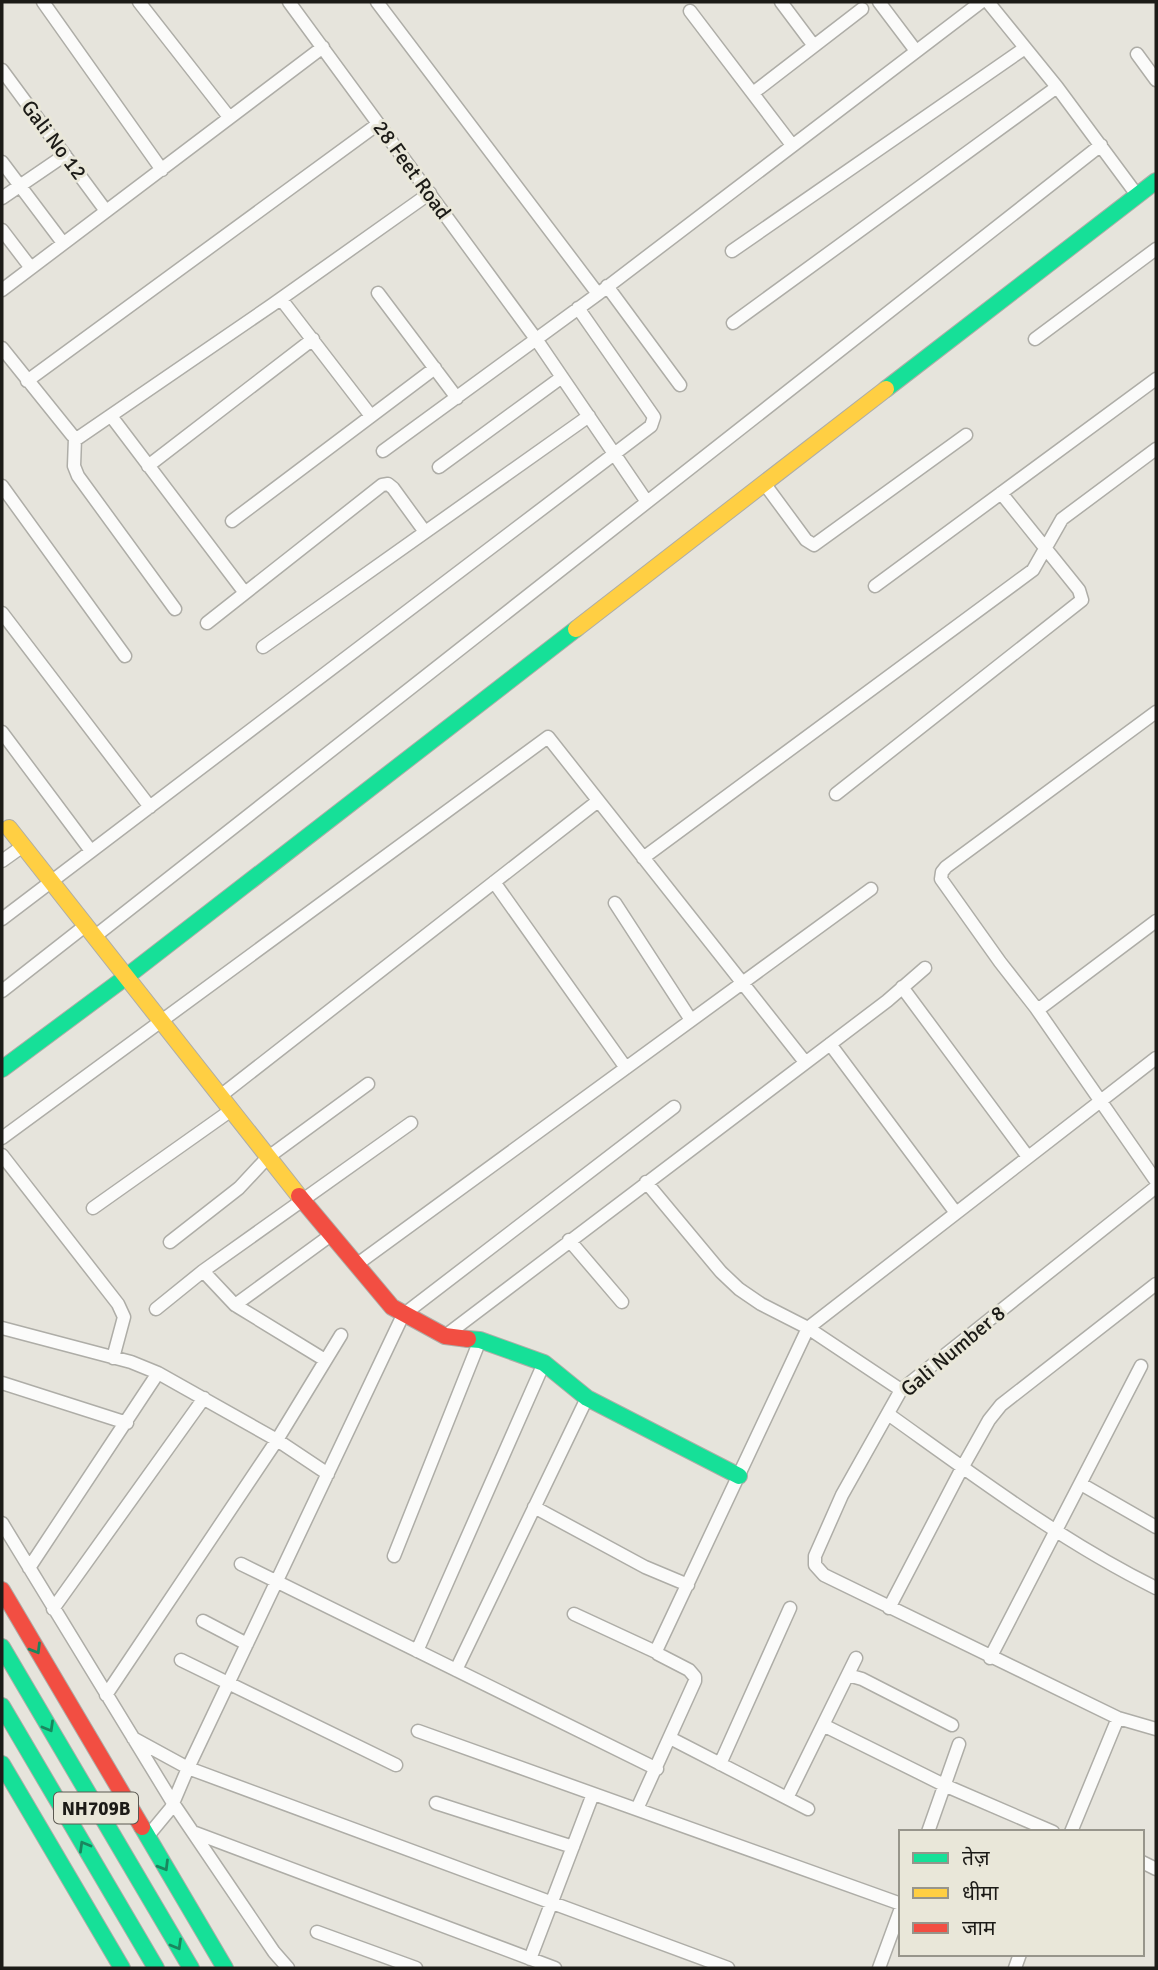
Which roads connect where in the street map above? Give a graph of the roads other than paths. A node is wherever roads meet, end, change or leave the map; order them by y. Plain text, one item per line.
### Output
1 (43, 2) edge
2 (139, 2) edge
3 (289, 2) edge
4 (377, 2) edge
5 (781, 2) edge
6 (879, 2) edge
7 (981, 2) edge
8 (988, 2) edge
9 (862, 9) dead end
10 (690, 11) dead end
11 (814, 46) junction
12 (323, 47) junction
13 (1025, 48) junction
14 (916, 51) junction
15 (1137, 54) dead end
16 (2, 70) edge
17 (1156, 80) edge
18 (1057, 87) junction
19 (752, 93) junction
20 (229, 117) junction
21 (378, 124) junction
22 (792, 145) junction
23 (1101, 145) junction
24 (65, 155) junction
25 (2, 162) edge
26 (162, 170) junction
27 (1156, 181) edge
28 (19, 185) junction
29 (430, 193) junction
30 (1137, 195) junction
31 (2, 198) edge
32 (106, 211) junction
33 (2, 230) edge
34 (63, 243) junction
35 (1156, 249) edge
36 (732, 251) dead end
37 (31, 268) junction
38 (2, 290) edge
39 (602, 290) junction
40 (378, 293) dead end
41 (281, 299) junction
42 (578, 308) junction
43 (733, 323) dead end
44 (1035, 338) dead end
45 (536, 339) junction
46 (313, 340) junction
47 (2, 348) edge
48 (435, 368) junction
49 (562, 377) junction
50 (1156, 379) edge
51 (27, 381) junction
52 (680, 384) dead end
53 (457, 398) junction
54 (111, 416) junction
55 (372, 416) junction
56 (589, 416) junction
57 (966, 435) dead end
58 (75, 438) junction
59 (1156, 449) edge
60 (383, 451) dead end
61 (615, 455) junction
62 (148, 466) junction
63 (439, 467) dead end
64 (764, 484) junction
65 (2, 486) edge
66 (1001, 493) junction
67 (647, 502) junction
68 (232, 521) dead end
69 (425, 532) junction
70 (1047, 547) junction
71 (875, 586) dead end
72 (245, 593) junction
73 (175, 610) dead end
74 (2, 612) edge
75 (207, 623) dead end
76 (14, 628) junction
77 (2, 636) edge
78 (263, 647) dead end
79 (125, 656) dead end
80 (1156, 712) edge
81 (2, 732) edge
82 (836, 793) dead end
83 (598, 801) junction
84 (150, 807) junction
85 (9, 828) dead end
86 (23, 846) junction
87 (91, 851) junction
88 (643, 858) junction
89 (2, 861) edge
90 (51, 882) junction
91 (494, 882) junction
92 (871, 889) dead end
93 (615, 902) dead end
94 (2, 919) edge
95 (1156, 921) edge
96 (89, 932) junction
97 (925, 968) dead end
98 (126, 977) junction
99 (743, 983) junction
100 (902, 988) junction
101 (2, 991) edge
102 (1036, 1008) junction
103 (691, 1020) junction
104 (160, 1021) junction
105 (830, 1044) junction
106 (1156, 1058) edge
107 (805, 1062) junction
108 (626, 1068) junction
109 (2, 1069) edge
110 (368, 1084) dead end
111 (219, 1097) junction
112 (1101, 1101) junction
113 (674, 1107) dead end
114 (230, 1111) junction
115 (411, 1123) dead end
116 (2, 1138) edge
117 (2, 1155) edge
118 (1028, 1157) junction
119 (267, 1158) junction
120 (1156, 1181) edge
121 (646, 1182) junction
122 (1156, 1187) edge
123 (303, 1201) junction
124 (93, 1208) dead end
125 (956, 1213) junction
126 (331, 1235) junction
127 (569, 1240) junction
128 (170, 1242) dead end
129 (356, 1265) junction
130 (203, 1271) junction
131 (1156, 1284) edge
132 (622, 1303) dead end
133 (235, 1305) junction
134 (156, 1309) dead end
135 (403, 1315) junction
136 (2, 1328) edge
137 (808, 1328) junction
138 (341, 1335) dead end
139 (446, 1336) junction
140 (480, 1340) junction
141 (113, 1358) junction
142 (325, 1360) junction
143 (544, 1363) junction
144 (1141, 1366) dead end
145 (158, 1373) junction
146 (2, 1383) edge
147 (901, 1390) junction
148 (204, 1398) junction
149 (587, 1398) junction
150 (888, 1414) junction
151 (127, 1423) junction
152 (276, 1440) junction
153 (962, 1468) junction
154 (328, 1474) junction
155 (739, 1476) junction
156 (1081, 1484) junction
157 (534, 1507) junction
158 (2, 1522) edge
159 (1156, 1527) edge
160 (1057, 1531) junction
161 (394, 1556) dead end
162 (241, 1564) dead end
163 (29, 1568) junction
164 (277, 1581) junction
165 (688, 1585) junction
166 (1156, 1588) edge
167 (2, 1590) edge
168 (790, 1608) dead end
169 (889, 1608) junction
170 (53, 1609) junction
171 (574, 1614) dead end
172 (203, 1621) dead end
173 (247, 1644) junction
174 (2, 1647) edge
175 (417, 1651) junction
176 (656, 1652) junction
177 (856, 1658) dead end
178 (990, 1658) junction
179 (181, 1660) dead end
180 (456, 1670) junction
181 (848, 1675) junction
182 (228, 1684) junction
183 (106, 1695) junction
184 (2, 1706) edge
185 (1118, 1718) junction
186 (823, 1725) junction
187 (952, 1726) dead end
188 (1156, 1730) edge
189 (418, 1731) dead end
190 (133, 1738) junction
191 (670, 1738) junction
192 (959, 1744) dead end
193 (2, 1764) edge
194 (720, 1764) junction
195 (396, 1765) dead end
196 (188, 1768) junction
197 (657, 1769) junction
198 (944, 1785) junction
199 (593, 1794) junction
200 (788, 1798) junction
201 (436, 1803) dead end
202 (172, 1806) junction
203 (638, 1809) junction
204 (807, 1809) dead end
205 (929, 1830) edge
206 (1048, 1830) edge
207 (1073, 1830) edge
208 (192, 1832) junction
209 (147, 1837) junction
210 (573, 1847) junction
211 (552, 1903) junction
212 (899, 1905) edge
213 (899, 1912) edge
214 (317, 1932) dead end
215 (536, 1963) edge
216 (122, 1968) edge
217 (156, 1968) edge
218 (191, 1968) edge
219 (225, 1968) edge
220 (288, 1968) edge
221 (416, 1968) edge
222 (555, 1968) edge
223 (728, 1968) edge
224 (879, 1968) edge

1 - 26 street
2 - 20 street
3 - 12 street, 28 Feet Road
4 - 39 street
5 - 11 street
6 - 14 street
7 - 14 street
8 - 13 street
9 - 11 street
10 - 19 street
11 - 19 street
12 - 20 street
12 - 21 street, 28 Feet Road
13 - 18 street
13 - 36 street
14 - 22 street
15 - 17 street
16 - 24 street, Gali No 12
18 - 23 street
18 - 43 street
19 - 22 street
20 - 26 street
21 - 29 street, 28 Feet Road
21 - 51 street
22 - 39 street
23 - 30 street
23 - 67 street
24 - 28 street
24 - 32 street, Gali No 12
25 - 28 street
26 - 32 street
27 - 30 main road
28 - 31 street
28 - 34 street
29 - 41 street
29 - 45 street, 28 Feet Road
30 - 64 main road
32 - 34 street
33 - 37 street
34 - 37 street
35 - 44 street
37 - 38 street
39 - 42 street
39 - 52 street
40 - 48 street
41 - 46 street
41 - 54 street
42 - 45 street
42 - 61 street
45 - 49 street, 28 Feet Road
45 - 53 street
46 - 55 street
46 - 62 street
47 - 51 street
48 - 53 street
48 - 55 street
49 - 56 street, 28 Feet Road
49 - 63 street
50 - 66 street
51 - 58 street
53 - 60 street
54 - 58 street
54 - 62 street
55 - 68 street
56 - 61 street, 28 Feet Road
56 - 69 street
57 - 64 street
58 - 73 street
59 - 70 street
61 - 67 street, 28 Feet Road
61 - 84 street
62 - 72 street
64 - 98 main road
65 - 79 street
66 - 70 street
66 - 71 street
67 - 96 street
69 - 72 street
69 - 78 street
70 - 82 street
70 - 88 street
72 - 75 street
74 - 76 street
76 - 77 street
76 - 84 street
80 - 102 street
81 - 87 street
83 - 88 street
83 - 91 street
83 - 104 street
84 - 87 street
85 - 86 main road
86 - 89 street
86 - 90 main road
87 - 90 street
88 - 99 street
90 - 94 street
90 - 96 main road
91 - 108 street
91 - 111 street
92 - 99 street
93 - 103 street
95 - 102 street
96 - 98 main road
96 - 101 street
97 - 100 street
98 - 104 main road
98 - 109 main road
99 - 103 street
99 - 107 street
100 - 105 street
100 - 118 street
102 - 112 street
103 - 108 street
104 - 111 main road
104 - 116 street
105 - 107 street
105 - 125 street
106 - 112 street
107 - 121 street
108 - 129 street
110 - 119 street
111 - 114 main road
112 - 118 street
112 - 120 street
113 - 135 street
114 - 119 main road
114 - 124 street
115 - 123 street
117 - 141 street
118 - 125 street
119 - 123 main road
119 - 128 street
121 - 127 street
121 - 137 street
122 - 147 street, Gali Number 8
123 - 126 main road
123 - 130 street
125 - 137 street
126 - 129 main road
126 - 133 street
127 - 132 street
127 - 139 street
129 - 135 main road
130 - 133 street
130 - 134 street
131 - 153 street
133 - 142 street
135 - 139 main road
135 - 154 street
136 - 141 street
137 - 147 street
137 - 155 street
138 - 142 street
139 - 140 main road
140 - 143 main road
140 - 161 street
141 - 145 street
142 - 152 street
143 - 149 main road
143 - 175 street
144 - 156 street
145 - 148 street
145 - 151 street
146 - 151 street
147 - 150 street, Gali Number 8
148 - 152 street
148 - 170 street
149 - 155 main road
149 - 157 street
150 - 153 street
150 - 169 street, Gali Number 8
151 - 163 street
152 - 154 street
152 - 183 street
153 - 160 street
153 - 169 street
154 - 164 street
155 - 165 street
156 - 159 street
156 - 160 street
157 - 165 street
157 - 180 street
158 - 163 street
160 - 166 street
160 - 178 street
162 - 164 street
163 - 170 street
164 - 173 street
164 - 175 street
165 - 176 street
167 -> 209 main road
168 - 194 street
169 - 178 street
170 - 183 street
171 - 176 street
172 - 173 street
173 - 182 street
174 -> 218 main road, NH709B
175 - 180 street
176 - 191 street
177 - 181 street
178 - 185 street
179 - 182 street
180 - 197 street
181 - 186 street
181 - 187 street
182 - 195 street
182 - 196 street
183 - 190 street
217 -> 184 main road, NH709B
185 - 188 street
185 - 207 street
186 - 198 street
186 - 200 street
189 - 199 street
190 - 196 street
190 - 202 street
191 - 194 street
191 - 197 street
192 - 198 street
193 - 216 main road
194 - 200 street
196 - 202 street
196 - 211 street
197 - 203 street
198 - 205 street
198 - 206 street
199 - 203 street
199 - 210 street
200 - 204 street
201 - 210 street
202 - 208 street
202 - 209 street
203 - 212 street
208 - 215 street
208 - 220 street
209 -> 219 main road
210 - 211 street
211 - 215 street
211 - 223 street
213 - 224 street
214 - 221 street
215 - 222 street

